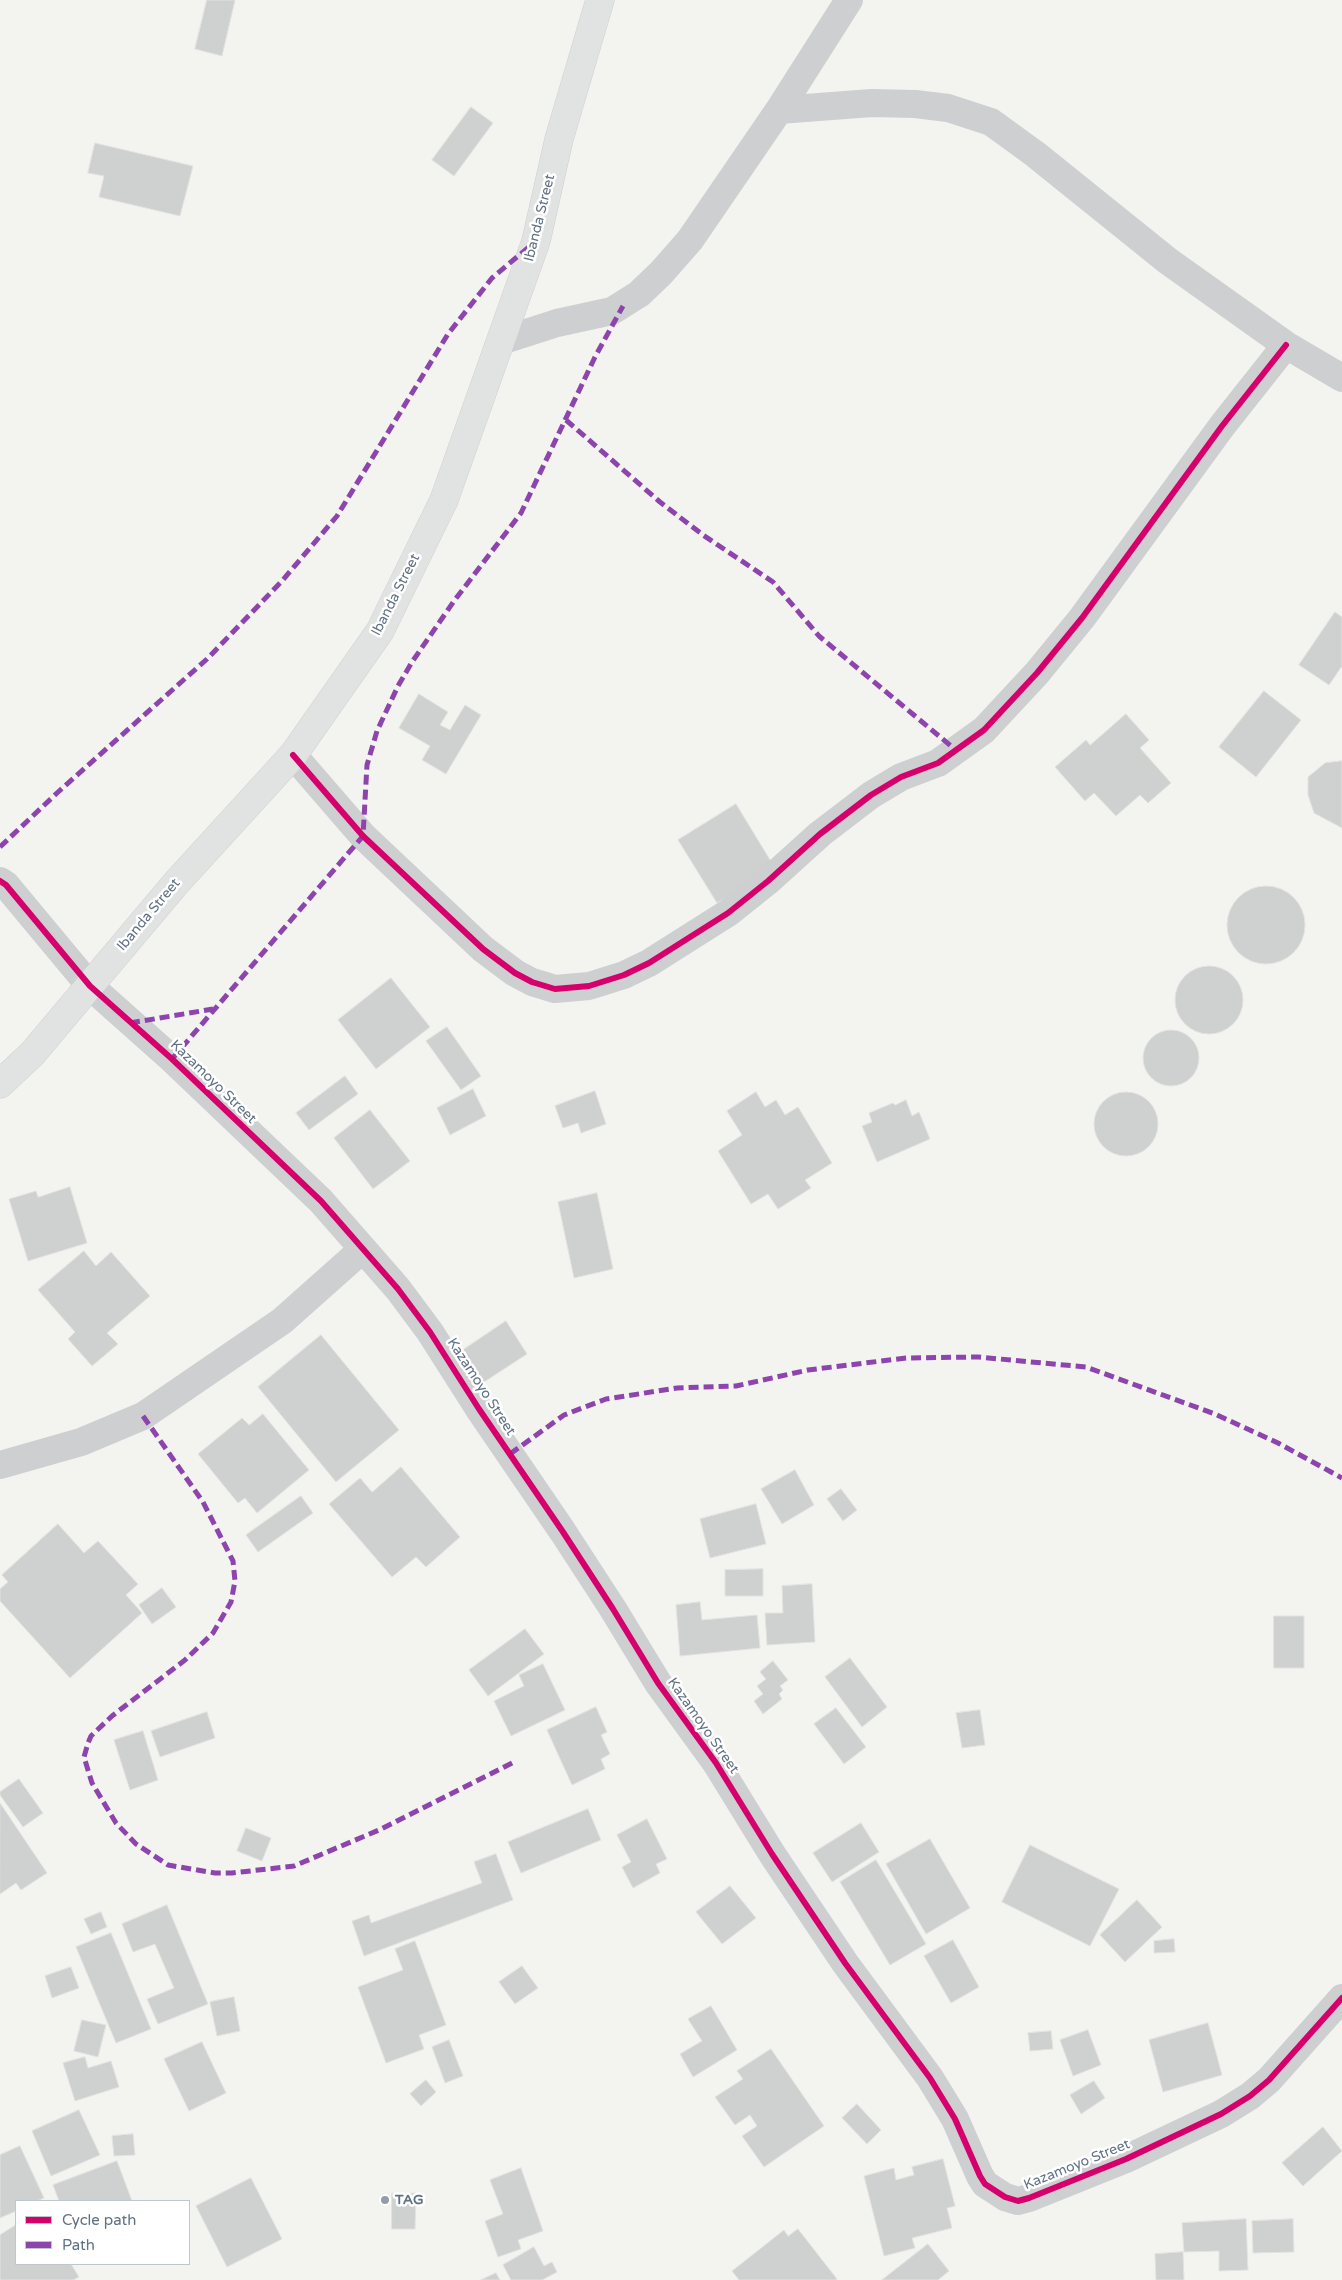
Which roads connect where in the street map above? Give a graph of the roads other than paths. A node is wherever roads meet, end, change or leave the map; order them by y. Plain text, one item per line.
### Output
1 (600, 0) edge
2 (849, 0) edge
3 (779, 110) junction
4 (501, 342) junction
5 (1286, 345) junction
6 (1342, 378) edge
7 (293, 754) junction
8 (0, 881) edge
9 (90, 986) junction
10 (0, 1084) edge
11 (363, 1249) junction
12 (0, 1465) edge
13 (1342, 1998) edge

1 - 4 street, Ibanda Street
2 - 3 street
3 - 4 street
3 - 5 street
4 - 7 street, Ibanda Street
5 - 6 street
5 - 7 street
7 - 9 street, Ibanda Street
8 - 9 street, Kazamoyo Street
9 - 10 street, Ibanda Street
9 - 11 street, Kazamoyo Street
11 - 12 street
11 - 13 street, Kazamoyo Street

